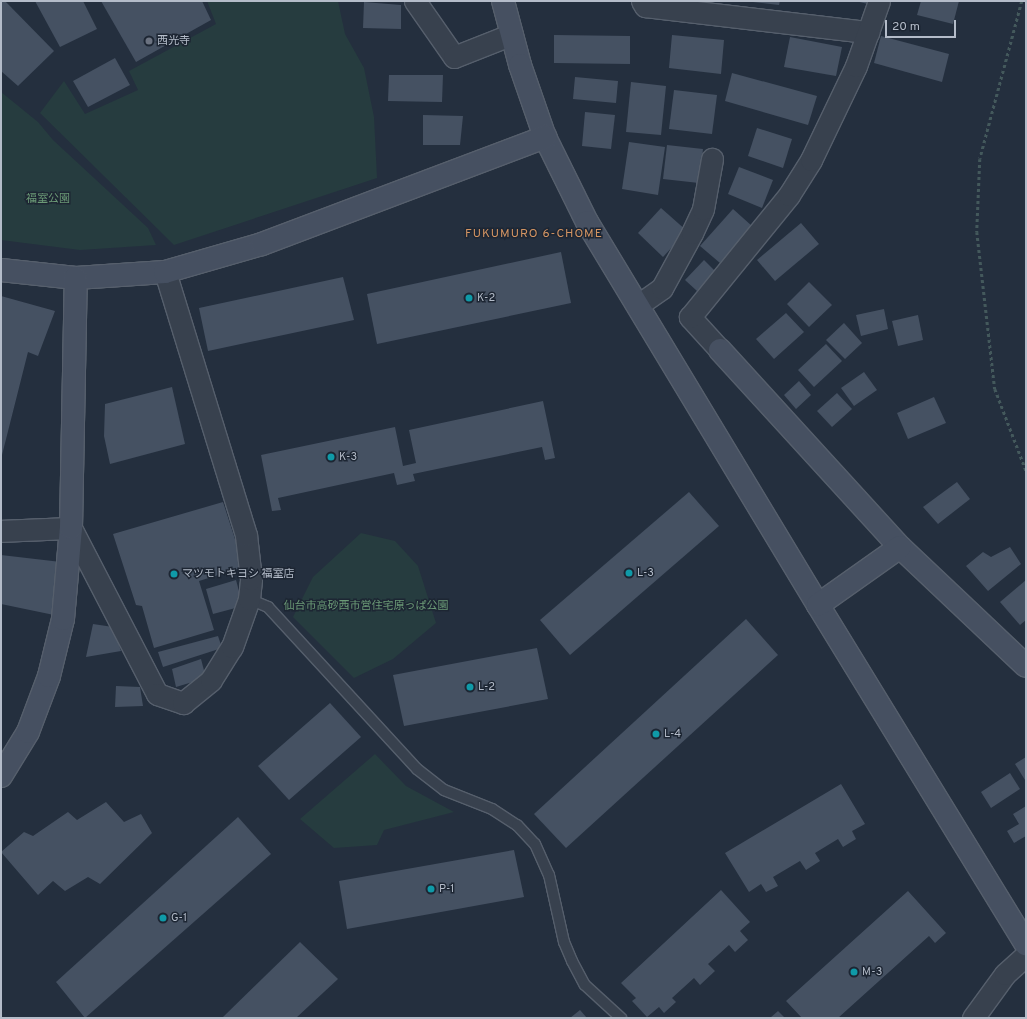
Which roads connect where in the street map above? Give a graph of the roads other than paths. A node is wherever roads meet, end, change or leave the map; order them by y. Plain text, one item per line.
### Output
1 (415, 1) edge
2 (503, 1) edge
3 (642, 1) edge
4 (878, 1) edge
5 (868, 32) junction
6 (512, 34) junction
7 (546, 137) junction
8 (712, 159) dead end
9 (1, 270) edge
10 (165, 272) junction
11 (76, 278) junction
12 (638, 305) junction
13 (720, 350) joint
14 (71, 528) junction
15 (1, 531) edge
16 (900, 547) junction
17 (249, 599) junction
18 (818, 605) junction
19 (1026, 666) edge
20 (1, 776) edge
21 (1026, 944) edge
22 (1026, 955) edge
23 (621, 1018) edge
24 (973, 1018) edge

1 - 6 street
2 - 6 street
3 - 5 street
4 - 5 street
5 - 13 street
6 - 7 street
7 - 10 street
7 - 12 street
8 - 12 street
9 - 11 street
10 - 11 street
10 - 17 street
11 - 14 street
12 - 18 street
13 - 16 street
14 - 15 street
14 - 17 street
14 - 20 street
16 - 18 street
16 - 19 street
17 - 23 lane
18 - 21 street
22 - 24 street

